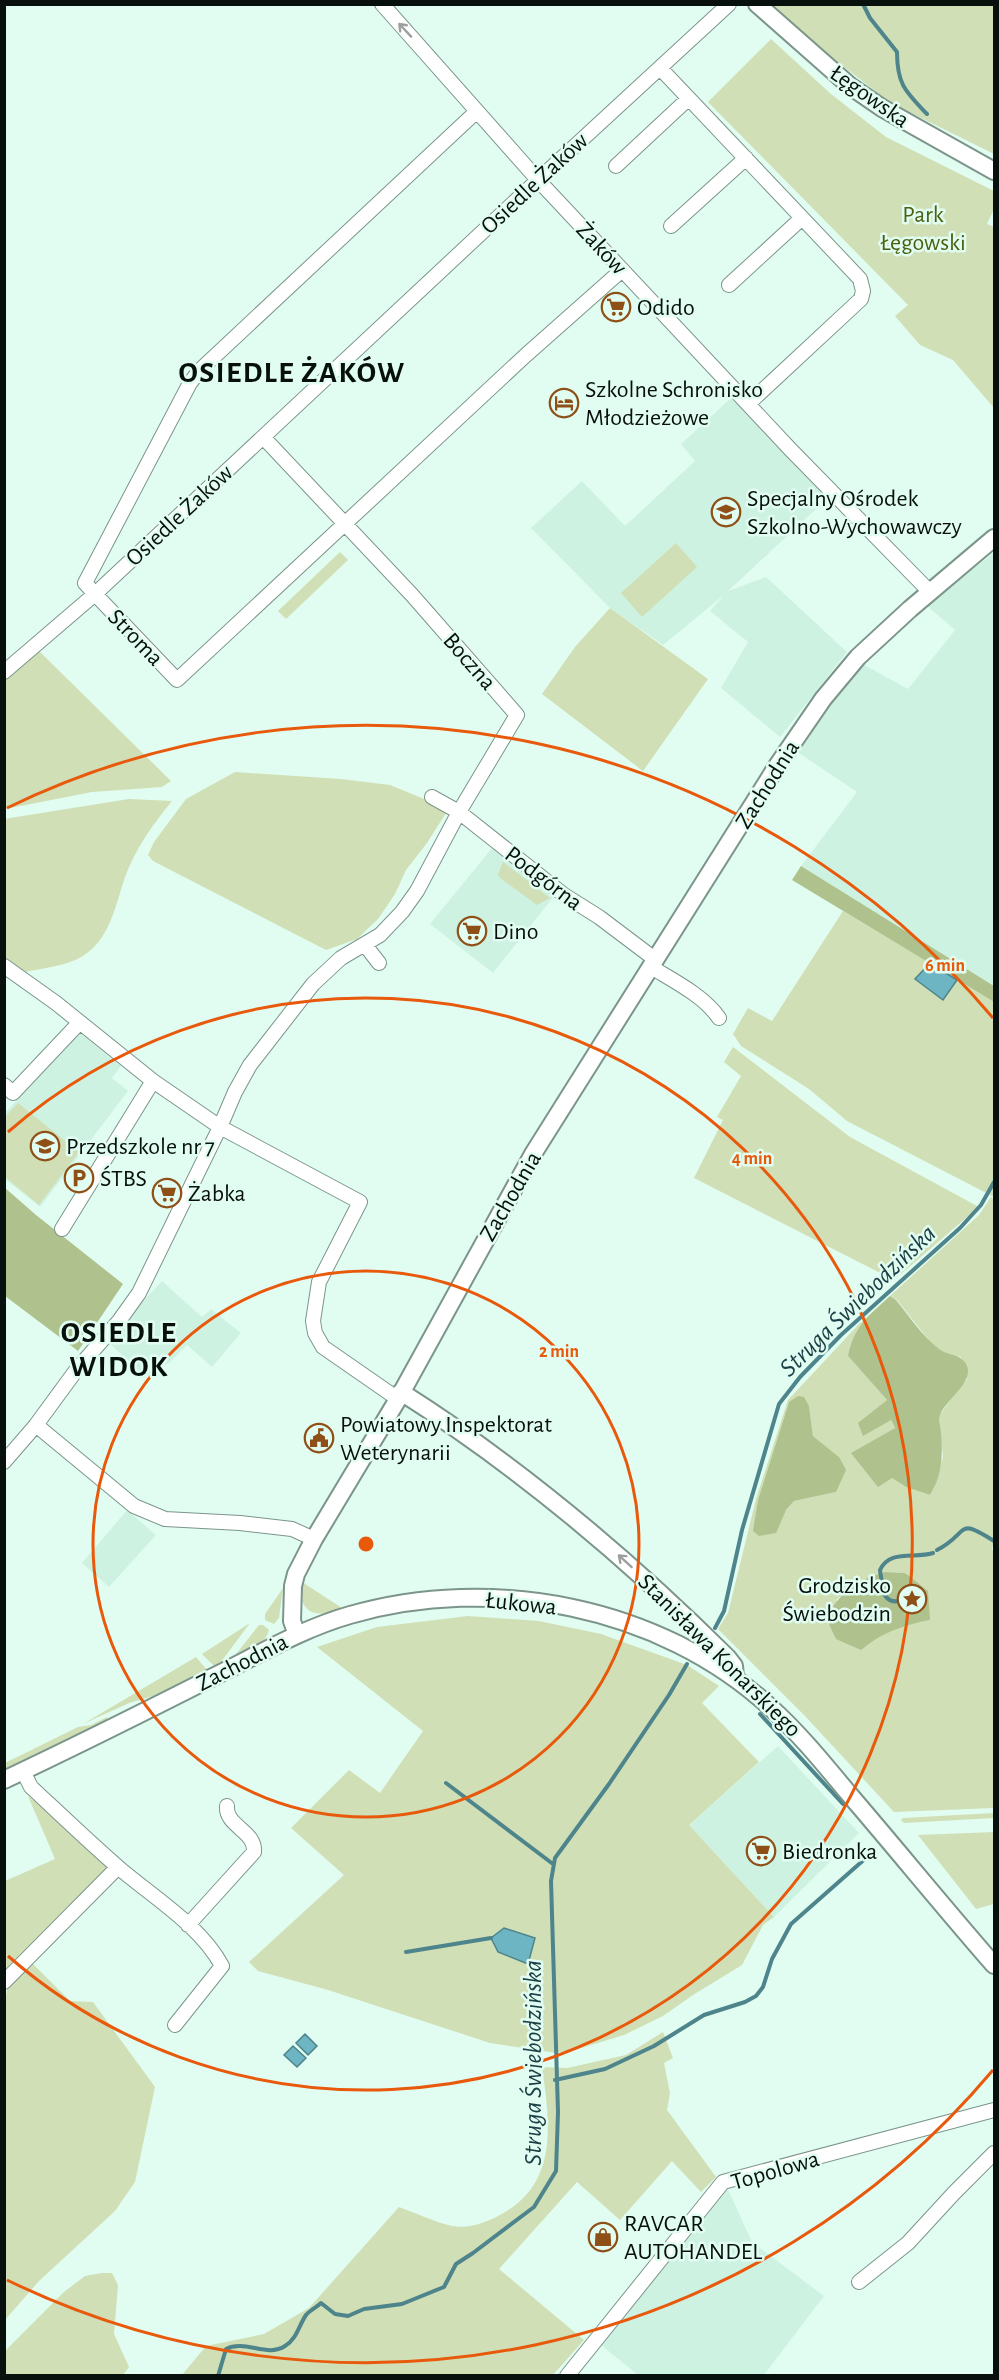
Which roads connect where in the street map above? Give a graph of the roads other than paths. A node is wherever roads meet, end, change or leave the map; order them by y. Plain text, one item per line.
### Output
1 (382, 4) edge
2 (729, 4) edge
3 (757, 4) edge
4 (660, 68) junction
5 (688, 99) junction
6 (476, 112) junction
7 (746, 158) junction
8 (616, 166) dead end
9 (994, 171) edge
10 (538, 180) junction
11 (801, 218) junction
12 (671, 226) dead end
13 (622, 270) junction
14 (729, 285) dead end
15 (748, 404) junction
16 (263, 436) junction
17 (345, 524) junction
18 (994, 538) edge
19 (930, 592) junction
20 (95, 594) junction
21 (4, 672) edge
22 (432, 797) dead end
23 (459, 812) junction
24 (365, 945) junction
25 (379, 963) dead end
26 (654, 963) junction
27 (4, 966) edge
28 (719, 1018) dead end
29 (80, 1022) junction
30 (153, 1080) junction
31 (4, 1085) edge
32 (220, 1127) junction
33 (62, 1229) dead end
34 (400, 1395) junction
35 (36, 1425) junction
36 (4, 1462) edge
37 (314, 1539) junction
38 (297, 1635) junction
39 (735, 1677) junction
40 (23, 1771) junction
41 (4, 1780) edge
42 (227, 1806) dead end
43 (118, 1867) junction
44 (188, 1925) junction
45 (994, 1965) edge
46 (4, 1982) edge
47 (175, 2025) dead end
48 (994, 2110) edge
49 (994, 2153) edge
50 (859, 2282) dead end
51 (567, 2376) edge

6 -> 1 street, Żaków
2 - 4 street, Osiedle Żaków
3 - 9 street, Łęgowska
4 - 5 street
4 - 10 street, Osiedle Żaków
5 - 7 street
5 - 8 street
6 - 10 street, Żaków
6 - 20 street, Osiedle Żaków
7 - 11 street
7 - 12 street
10 - 13 street, Żaków
10 - 16 street, Osiedle Żaków
11 - 14 street
11 - 15 street
13 - 15 street, Żaków
13 - 17 street
15 - 19 street, Żaków
16 - 17 street
16 - 20 street, Osiedle Żaków
17 - 20 street, Stroma
17 - 23 street, Boczna
18 - 19 street, Zachodnia
19 - 26 street, Zachodnia
20 - 21 street
22 - 23 street, Podgórna
23 - 24 street
23 - 26 street, Podgórna
24 - 25 street
24 - 32 street
26 - 28 street, Podgórna
26 - 34 street, Zachodnia
27 - 29 street
29 - 30 street
29 - 31 street
30 - 32 street
30 - 33 street
32 - 34 street
32 - 35 street
34 - 37 street, Zachodnia
39 -> 34 street, Stanisława Konarskiego
35 - 36 street
35 - 37 street
37 - 38 street, Zachodnia
38 - 39 street, Łukowa
38 - 40 street, Zachodnia
39 - 45 street, Stanisława Konarskiego
40 - 41 street, Zachodnia
40 - 43 street
42 - 44 street
43 - 44 street
43 - 46 street
44 - 47 street
48 - 51 street, Topolowa
49 - 50 street

